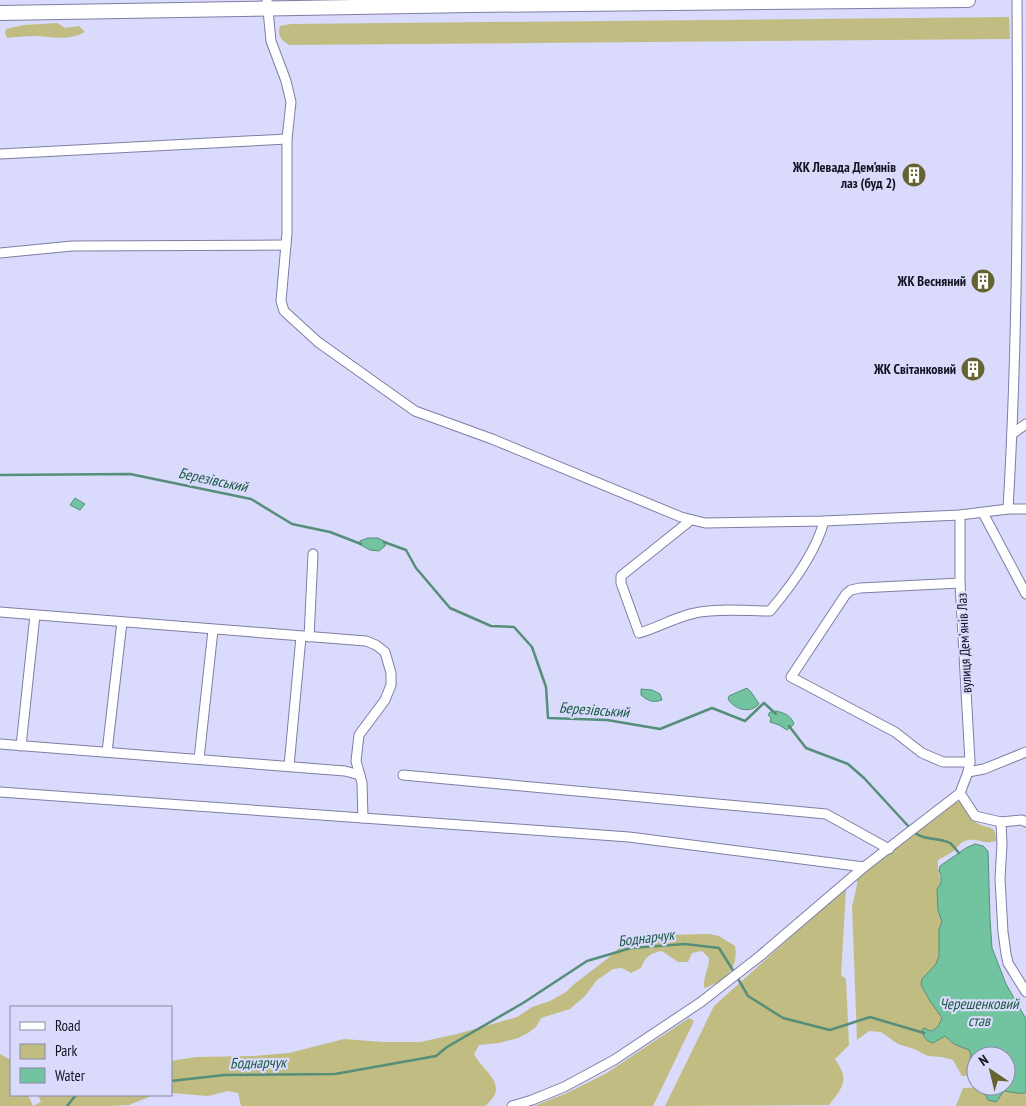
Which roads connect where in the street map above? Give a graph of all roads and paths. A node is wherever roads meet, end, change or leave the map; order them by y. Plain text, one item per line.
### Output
1 (968, 0) edge
2 (1018, 0) edge
3 (899, 1) edge
4 (267, 4) edge
5 (0, 13) edge
6 (287, 139) junction
7 (0, 154) edge
8 (1022, 173) edge
9 (286, 245) junction
10 (0, 253) edge
11 (1016, 259) junction
12 (1026, 259) edge
13 (1026, 424) edge
14 (1012, 434) junction
15 (1008, 508) junction
16 (1026, 510) edge
17 (983, 513) junction
18 (960, 515) junction
19 (691, 520) junction
20 (824, 521) junction
21 (313, 554) dead end
22 (960, 583) junction
23 (1026, 594) edge
24 (0, 612) edge
25 (34, 615) junction
26 (122, 622) junction
27 (212, 630) junction
28 (305, 637) junction
29 (0, 744) edge
30 (22, 746) junction
31 (107, 752) junction
32 (1026, 752) edge
33 (199, 759) junction
34 (970, 762) junction
35 (289, 766) junction
36 (968, 772) junction
37 (360, 775) junction
38 (403, 775) dead end
39 (0, 792) edge
40 (960, 792) junction
41 (364, 818) junction
42 (1000, 822) junction
43 (1026, 822) edge
44 (889, 849) junction
45 (864, 867) junction
46 (1026, 992) edge
47 (512, 1106) edge

1 - 3 main road
2 - 8 street
3 - 4 main road
4 - 5 main road
4 - 6 street
6 - 7 street
6 - 9 street
8 - 11 street
9 - 10 street
9 - 19 street
11 - 12 street
11 - 14 street
13 - 14 street
14 - 15 street
15 - 16 street
15 - 17 street
17 - 18 street
17 - 23 street
18 - 20 street
18 - 22 street, вулиця Демʼянів Лаз
19 - 20 street
19 - 20 street
21 - 28 street
22 - 34 street, вулиця Демʼянів Лаз
22 - 34 street
24 - 25 street
25 - 26 street
25 - 30 street
26 - 27 street
26 - 31 street
27 - 28 street
27 - 33 street
28 - 35 street
28 - 37 street
29 - 30 street
30 - 31 street
31 - 33 street
32 - 36 street
33 - 35 street
34 - 36 street, вулиця Демʼянів Лаз
35 - 37 street
36 - 40 street, вулиця Демʼянів Лаз
37 - 41 street
38 - 44 street
39 - 41 street
40 - 42 street
40 - 44 street
41 - 45 street
42 - 43 street
42 - 46 street
44 - 45 street
45 - 47 street

